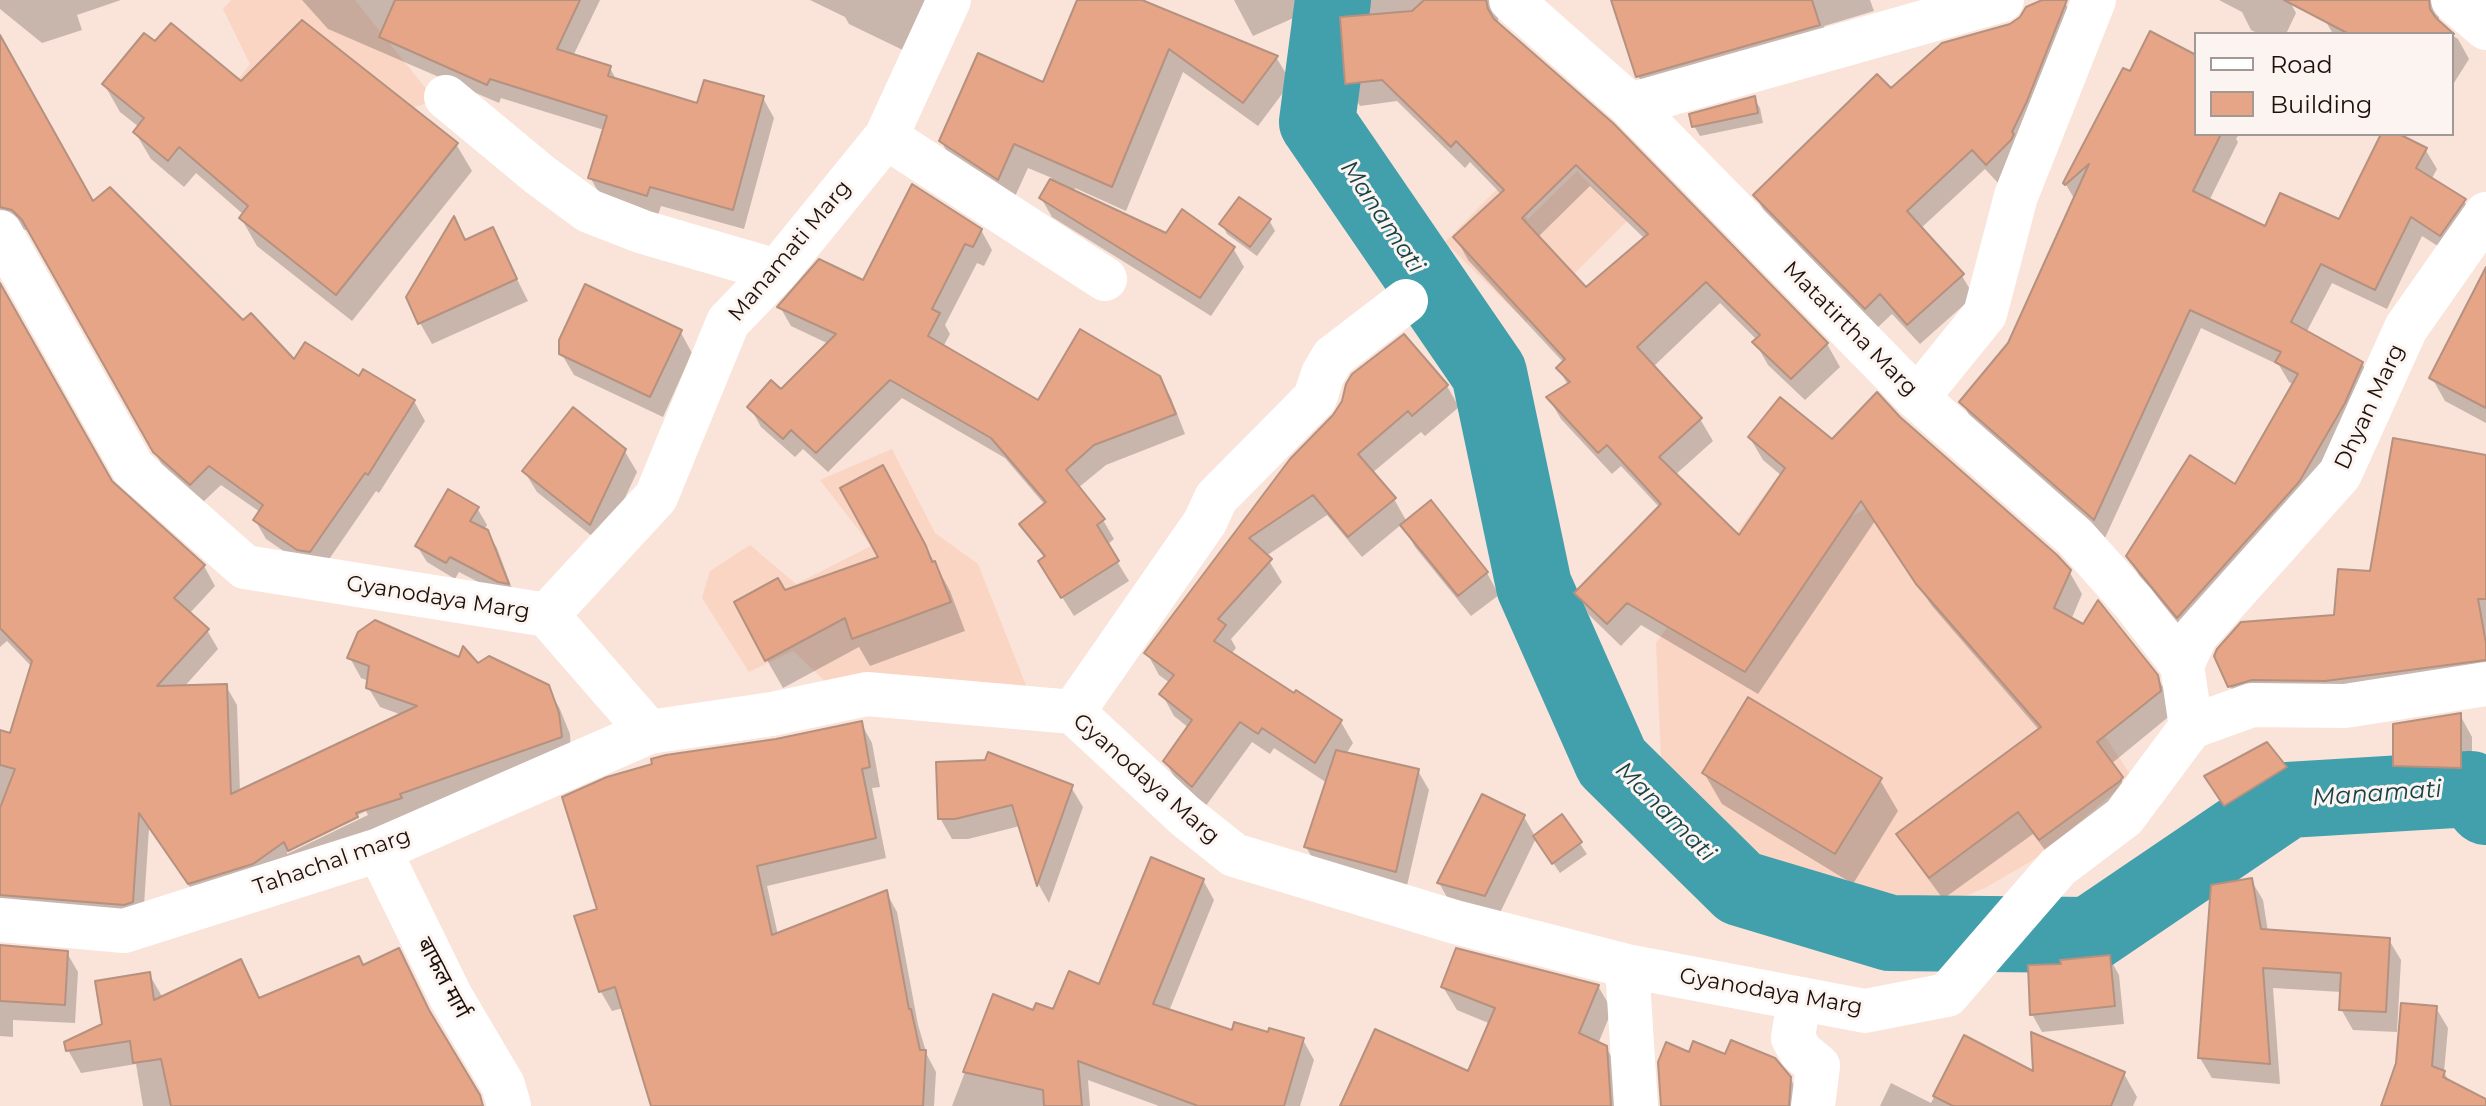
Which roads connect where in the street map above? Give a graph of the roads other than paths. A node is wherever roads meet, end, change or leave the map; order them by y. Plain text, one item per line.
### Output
1 (949, 0) edge
2 (2002, 0) edge
3 (2094, 0) edge
4 (2453, 0) edge
5 (1516, 2) edge
6 (2486, 28) edge
7 (446, 97) dead end
8 (1630, 105) junction
9 (886, 137) junction
10 (2486, 214) edge
11 (0, 232) edge
12 (777, 271) junction
13 (1105, 279) dead end
14 (1406, 301) dead end
15 (1917, 398) junction
16 (547, 615) junction
17 (2182, 665) junction
18 (2486, 684) edge
19 (1073, 712) junction
20 (2191, 727) junction
21 (649, 732) junction
22 (379, 850) junction
23 (0, 920) edge
24 (1627, 966) junction
25 (1799, 999) junction
26 (509, 1106) edge
27 (1636, 1106) edge
28 (1813, 1106) edge

1 - 9 street, Manamati Marg
2 - 8 street
3 - 15 street
4 - 6 street
5 - 8 street, Matatirtha Marg
7 - 12 street
8 - 15 street, Matatirtha Marg
9 - 12 street, Manamati Marg
9 - 13 street
10 - 17 street, Dhyan Marg
11 - 16 street, Gyanodaya Marg
12 - 16 street, Manamati Marg
14 - 19 street
15 - 17 street, Matatirtha Marg
16 - 21 street, Gyanodaya Marg
17 - 20 street
18 - 20 street
19 - 21 street, Gyanodaya Marg
19 - 24 street, Gyanodaya Marg
20 - 25 street, Gyanodaya Marg
21 - 22 street, Tahachal marg
22 - 23 street, Tahachal marg
22 - 26 street, बाफल मार्ग
24 - 25 street, Gyanodaya Marg
24 - 27 street
25 - 28 street

